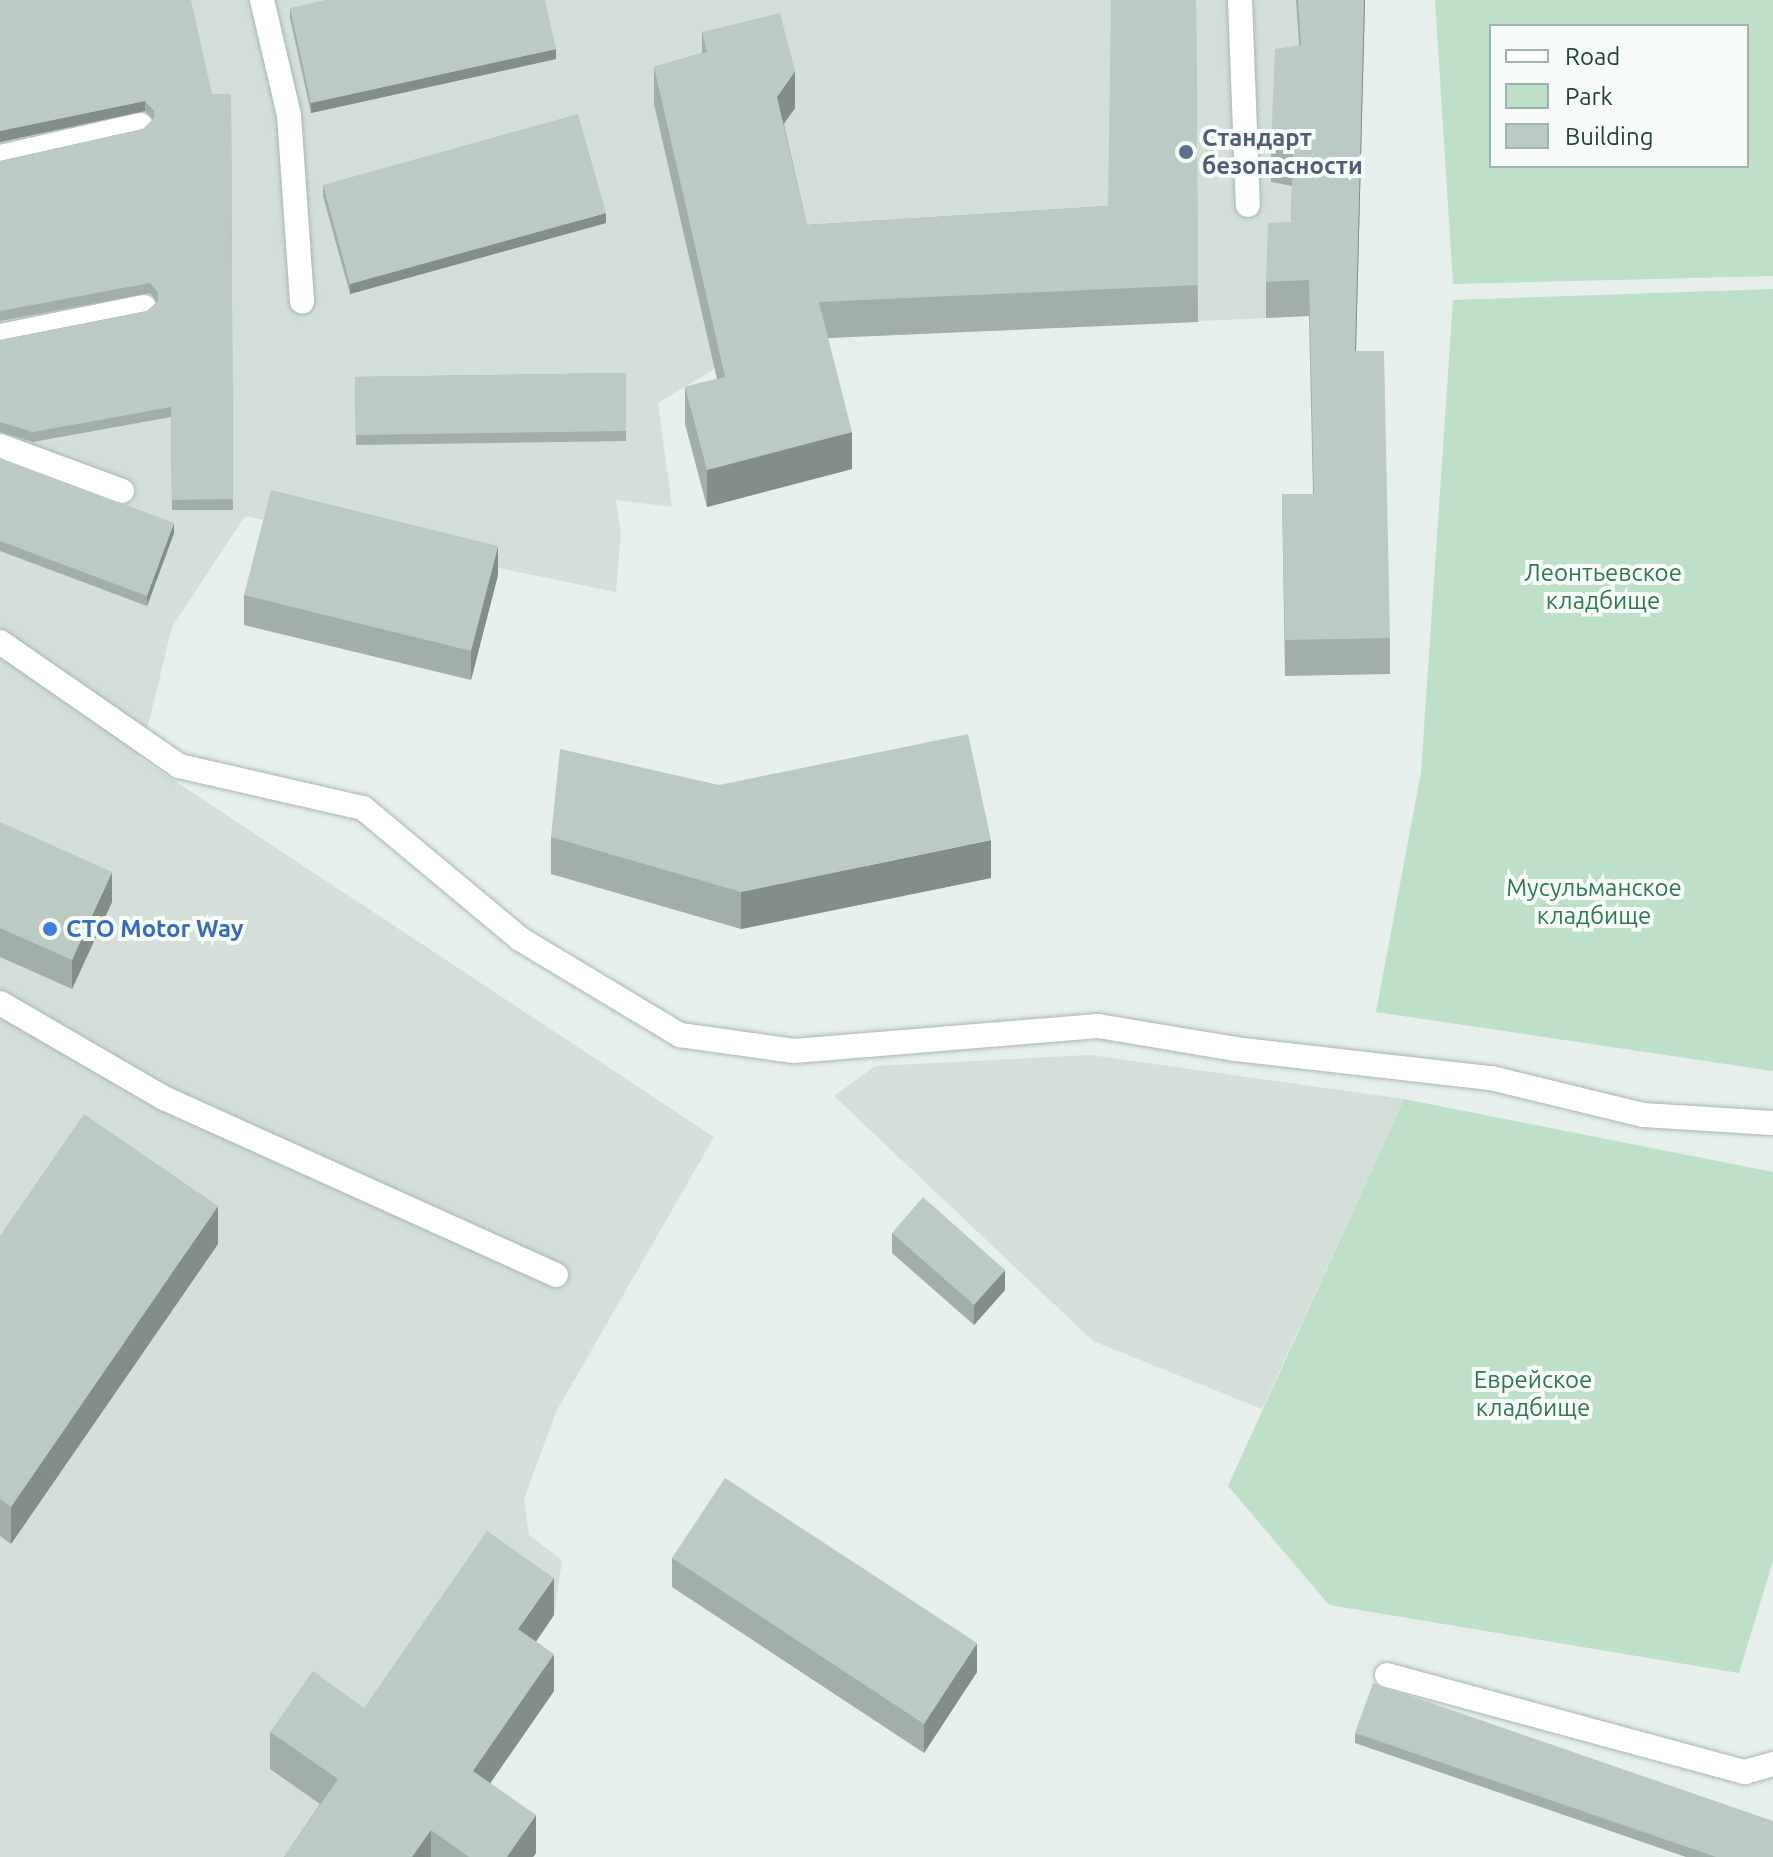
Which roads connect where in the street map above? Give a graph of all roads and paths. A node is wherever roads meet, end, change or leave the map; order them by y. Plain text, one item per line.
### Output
1 (262, 0) edge
2 (1240, 0) edge
3 (140, 125) dead end
4 (0, 157) edge
5 (1248, 205) dead end
6 (302, 302) dead end
7 (144, 307) dead end
8 (0, 336) edge
9 (0, 446) edge
10 (122, 491) dead end
11 (0, 642) edge
12 (0, 1003) edge
13 (1773, 1123) edge
14 (556, 1275) dead end
15 (1387, 1675) dead end
16 (1773, 1764) edge

1 - 6 lane
2 - 5 lane
3 - 4 lane
7 - 8 lane
9 - 10 lane
11 - 13 lane
12 - 14 lane
15 - 16 lane

